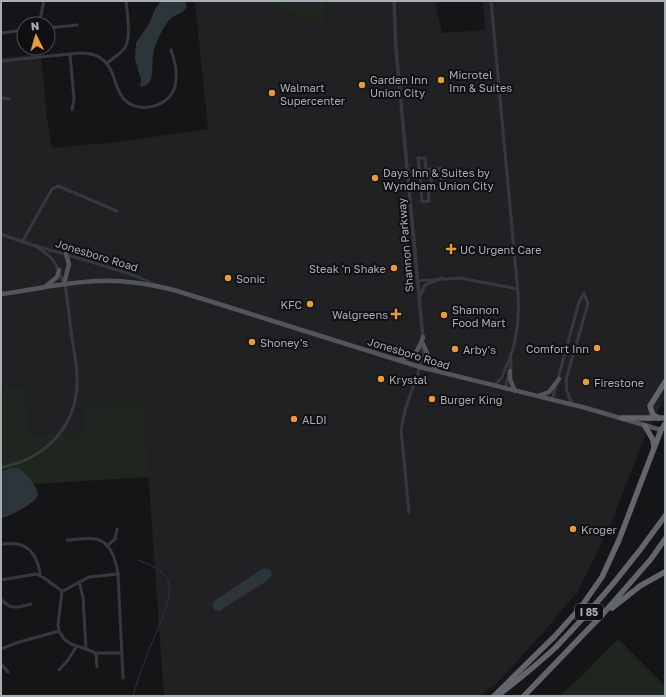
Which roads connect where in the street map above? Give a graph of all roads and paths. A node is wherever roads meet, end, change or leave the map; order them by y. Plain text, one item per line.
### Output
1 (44, 1) edge
2 (126, 1) edge
3 (394, 1) edge
4 (491, 1) edge
5 (41, 16) edge
6 (77, 25) dead end
7 (56, 27) edge
8 (16, 31) edge
9 (1, 33) edge
10 (171, 50) dead end
11 (70, 54) junction
12 (1, 61) edge
13 (107, 63) junction
14 (1, 98) edge
15 (9, 99) dead end
16 (72, 110) dead end
17 (420, 170) junction
18 (428, 170) junction
19 (407, 172) junction
20 (428, 189) junction
21 (432, 189) junction
22 (421, 190) junction
23 (409, 191) junction
24 (117, 211) dead end
25 (1, 234) edge
26 (22, 242) junction
27 (34, 245) junction
28 (66, 254) junction
29 (59, 270) junction
30 (442, 278) junction
31 (417, 281) junction
32 (64, 284) junction
33 (154, 285) junction
34 (44, 287) junction
35 (518, 289) junction
36 (1, 294) edge
37 (419, 299) junction
38 (423, 337) junction
39 (423, 344) junction
40 (511, 358) junction
41 (398, 360) junction
42 (420, 367) junction
43 (436, 371) junction
44 (510, 371) junction
45 (559, 378) junction
46 (665, 382) edge
47 (492, 386) junction
48 (505, 389) junction
49 (515, 391) junction
50 (537, 396) junction
51 (552, 400) junction
52 (573, 405) junction
53 (622, 418) junction
54 (662, 418) edge
55 (665, 424) edge
56 (645, 426) junction
57 (661, 430) junction
58 (654, 449) junction
59 (3, 467) dead end
60 (409, 512) dead end
61 (665, 516) edge
62 (117, 529) dead end
63 (67, 540) dead end
64 (665, 540) edge
65 (1, 544) edge
66 (107, 546) junction
67 (665, 572) edge
68 (118, 574) junction
69 (40, 575) junction
70 (1, 580) edge
71 (79, 582) junction
72 (62, 591) junction
73 (1, 599) edge
74 (31, 604) dead end
75 (602, 615) junction
76 (59, 631) junction
77 (76, 647) junction
78 (86, 648) junction
79 (1, 649) edge
80 (96, 653) junction
81 (122, 653) junction
82 (1, 664) edge
83 (97, 667) dead end
84 (59, 670) dead end
85 (8, 672) dead end
86 (123, 678) dead end
87 (494, 696) edge
88 (498, 696) edge
89 (524, 696) edge

1 - 5 street
2 - 13 street
3 - 19 street, Shannon Parkway
4 - 35 street
6 - 7 street
8 - 9 street
10 - 13 street
11 - 12 street
11 - 13 street
11 - 16 street
14 - 15 street
17 - 18 street
17 - 18 street
17 - 19 street
17 - 22 street
18 - 21 street
18 - 21 street
19 - 23 street, Shannon Parkway
20 - 21 street
20 - 22 street
20 - 22 street
22 - 23 street
23 - 31 street, Shannon Parkway
24 - 26 street
25 - 26 street, Jonesboro Road
26 - 27 street, Jonesboro Road
27 - 28 street, Jonesboro Road
27 - 29 street, Jonesboro Road
28 - 32 main road
28 - 33 street, Jonesboro Road
29 - 32 street, Jonesboro Road
29 - 34 main road
30 - 31 street
30 - 35 street
30 - 37 street
31 - 37 street, Shannon Parkway
32 - 33 main road, Jonesboro Road
32 - 34 main road
32 - 59 street
33 - 41 main road, Jonesboro Road
34 - 36 main road
35 - 40 street
37 - 38 street, Shannon Parkway
38 - 39 street, Shannon Parkway
38 - 41 main road
39 - 42 street, Shannon Parkway
39 - 43 main road
40 - 44 street
40 - 47 street
41 - 42 main road, Jonesboro Road
42 - 43 main road, Jonesboro Road
42 - 60 street
43 - 47 main road, Jonesboro Road
44 - 48 street
44 - 49 main road
45 - 50 main road
45 - 51 street
45 - 52 street
46 - 54 highway
47 - 48 main road, Jonesboro Road
48 - 49 main road, Jonesboro Road
49 - 50 main road, Jonesboro Road
50 - 51 main road, Jonesboro Road
51 - 52 main road, Jonesboro Road
52 - 53 main road, Jonesboro Road
53 - 54 highway
53 - 56 main road, Jonesboro Road
55 - 57 highway
56 - 57 main road, Jonesboro Road
56 - 58 highway
57 - 58 highway
58 - 87 highway
61 - 88 highway, I 85
62 - 66 street
63 - 66 street
64 - 75 highway, I 85
65 - 69 street
66 - 68 street
67 - 75 highway
68 - 71 street
68 - 81 street
69 - 70 street
69 - 72 street
71 - 72 street
71 - 78 street
72 - 76 street
73 - 74 street
75 - 89 highway, I 85
76 - 77 street
76 - 79 street
77 - 78 street
77 - 84 street
78 - 80 street
80 - 81 street
80 - 83 street
81 - 86 street
82 - 85 street

